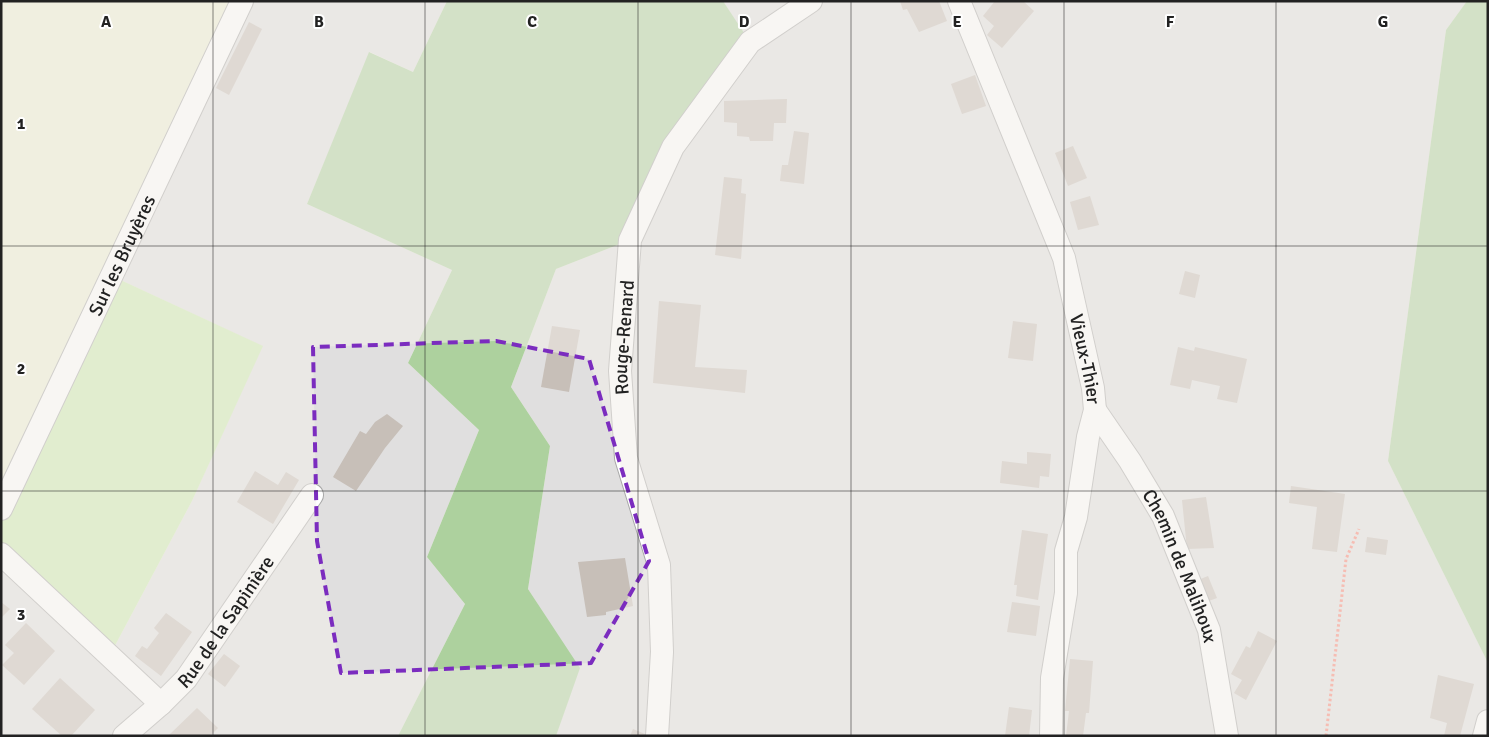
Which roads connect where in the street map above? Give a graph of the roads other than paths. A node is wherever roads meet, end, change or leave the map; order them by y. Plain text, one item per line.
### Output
1 (242, 1) edge
2 (811, 1) edge
3 (959, 1) edge
4 (1095, 410) junction
5 (312, 495) dead end
6 (1, 509) edge
7 (1, 554) edge
8 (161, 704) junction
9 (1488, 721) edge
10 (124, 736) edge
11 (657, 736) edge
12 (1051, 736) edge
13 (1226, 736) edge
14 (1484, 736) edge

1 - 6 street, Sur les Bruyères
2 - 11 street, Rouge-Renard
3 - 4 street, Vieux-Thier
4 - 12 street, Vieux-Thier
4 - 13 street, Chemin de Malihoux
5 - 8 street, Rue de la Sapinière
7 - 8 street
8 - 10 street, Rue de la Sapinière
9 - 14 street

